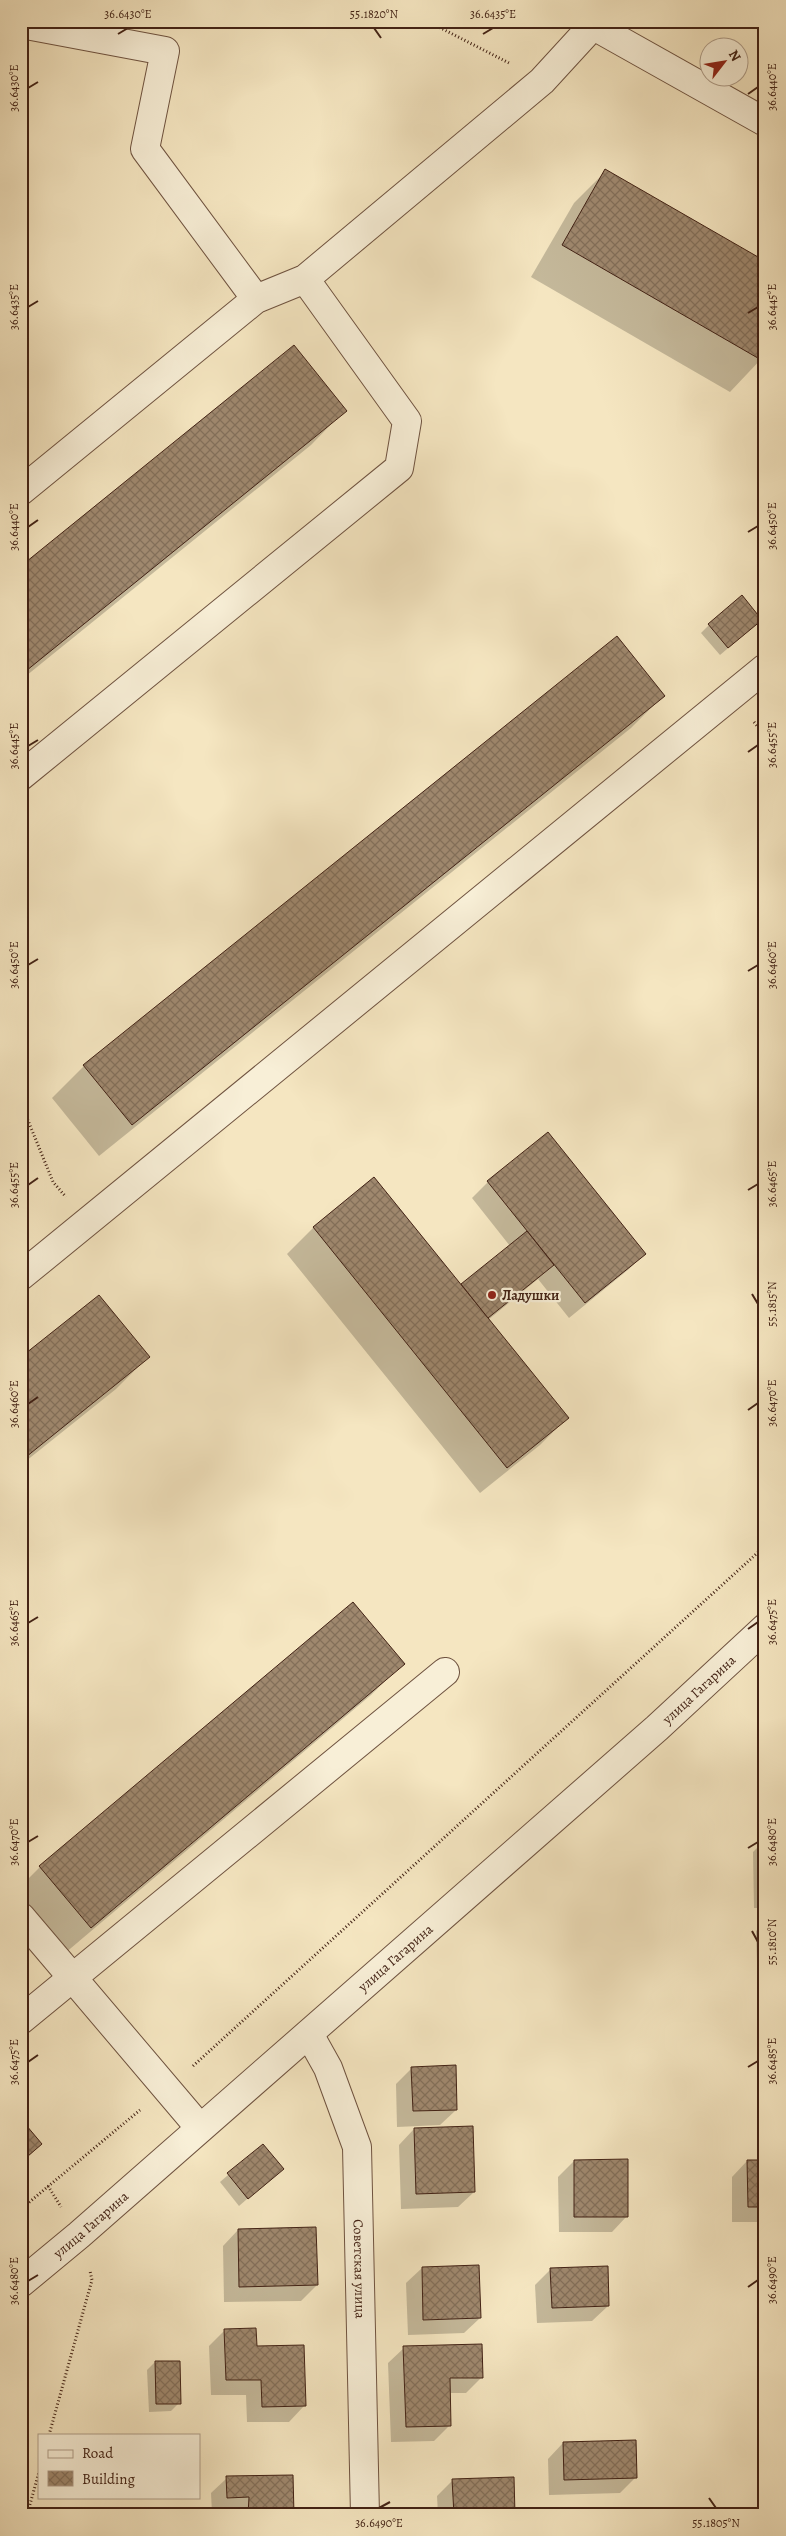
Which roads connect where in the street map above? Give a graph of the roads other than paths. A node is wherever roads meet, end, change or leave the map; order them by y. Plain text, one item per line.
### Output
1 (592, 23) edge
2 (21, 24) edge
3 (765, 122) edge
4 (305, 279) junction
5 (256, 299) junction
6 (21, 491) edge
7 (765, 668) edge
8 (21, 776) edge
9 (21, 1276) edge
10 (765, 1628) edge
11 (445, 1672) dead end
12 (21, 1917) edge
13 (73, 1977) junction
14 (21, 2020) edge
15 (309, 2034) junction
16 (200, 2128) junction
17 (21, 2283) edge
18 (365, 2515) edge

1 - 3 street
1 - 4 street
2 - 5 street
4 - 5 street
4 - 8 street
5 - 6 street
7 - 9 street
10 - 15 street, улица Гагарина
11 - 13 street
12 - 13 street
13 - 14 street
13 - 16 street
15 - 16 street, улица Гагарина
15 - 18 street, Советская улица
16 - 17 street, улица Гагарина

